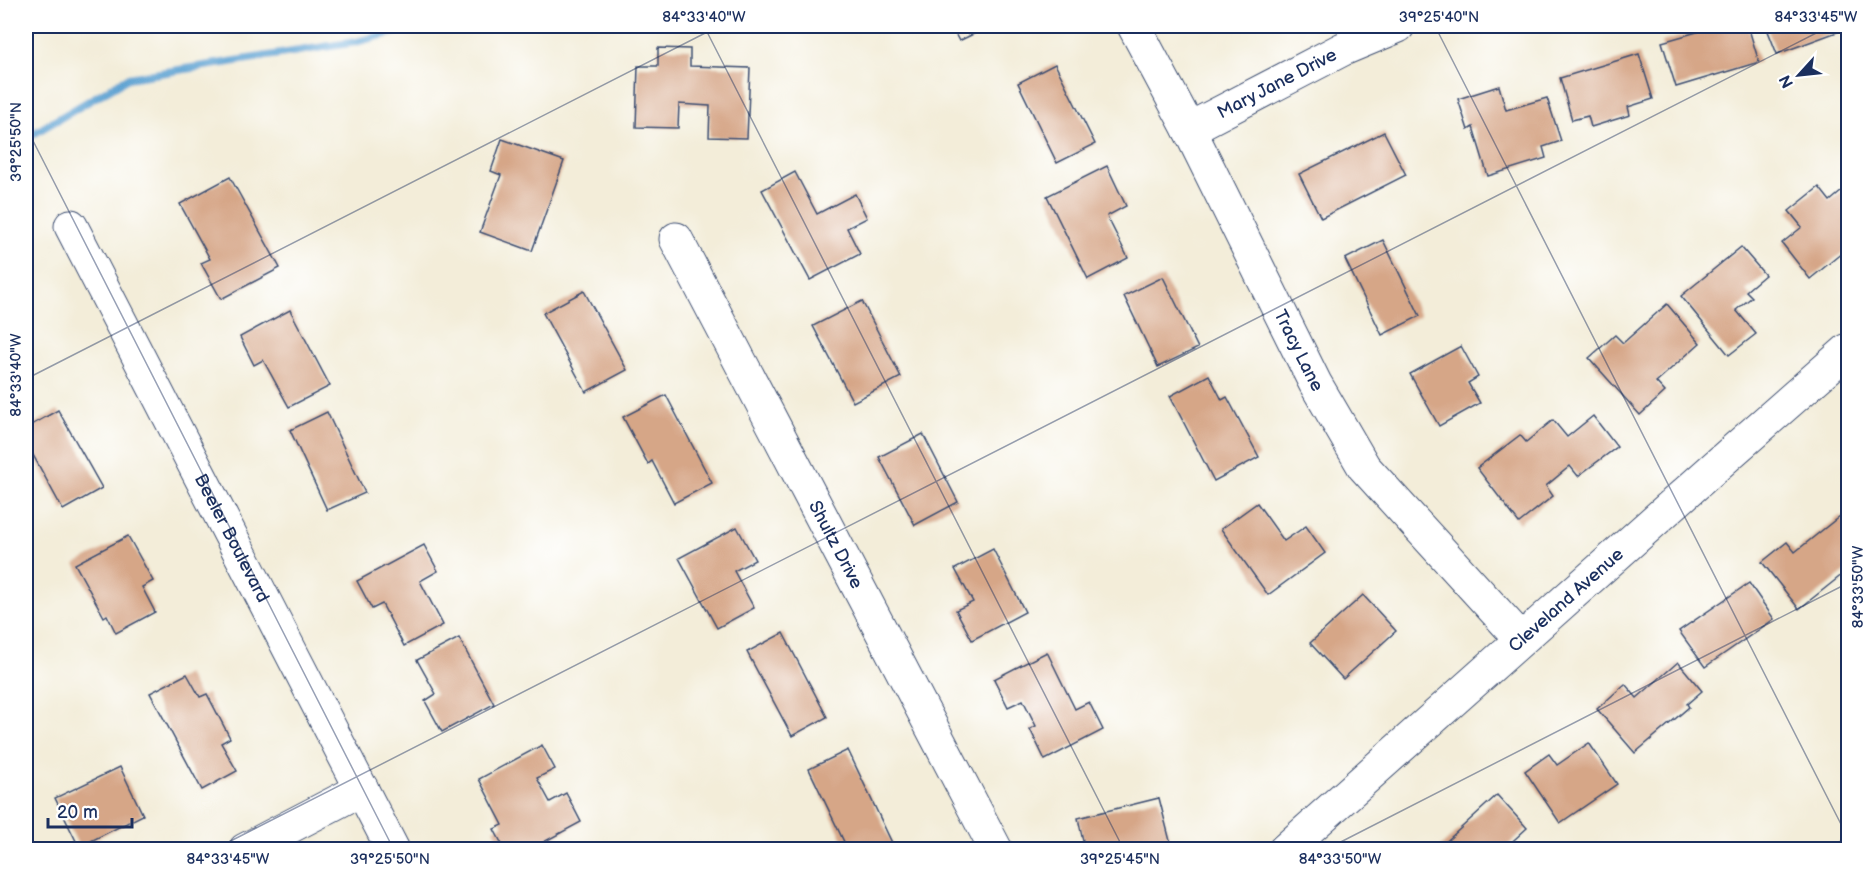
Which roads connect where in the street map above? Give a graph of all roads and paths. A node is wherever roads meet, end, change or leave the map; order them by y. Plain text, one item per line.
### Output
1 (1134, 26) edge
2 (1398, 26) edge
3 (1189, 129) junction
4 (71, 226) dead end
5 (676, 239) dead end
6 (1848, 350) edge
7 (1521, 639) junction
8 (362, 789) junction
9 (245, 849) edge
10 (393, 849) edge
11 (996, 849) edge
12 (1285, 849) edge

1 - 3 street, Tracy Lane
2 - 3 street, Mary Jane Drive
3 - 7 street, Tracy Lane
4 - 8 street, Beeler Boulevard
5 - 11 street, Shultz Drive
6 - 7 street, Cleveland Avenue
7 - 12 street, Cleveland Avenue
8 - 9 street
8 - 10 street, Beeler Boulevard

